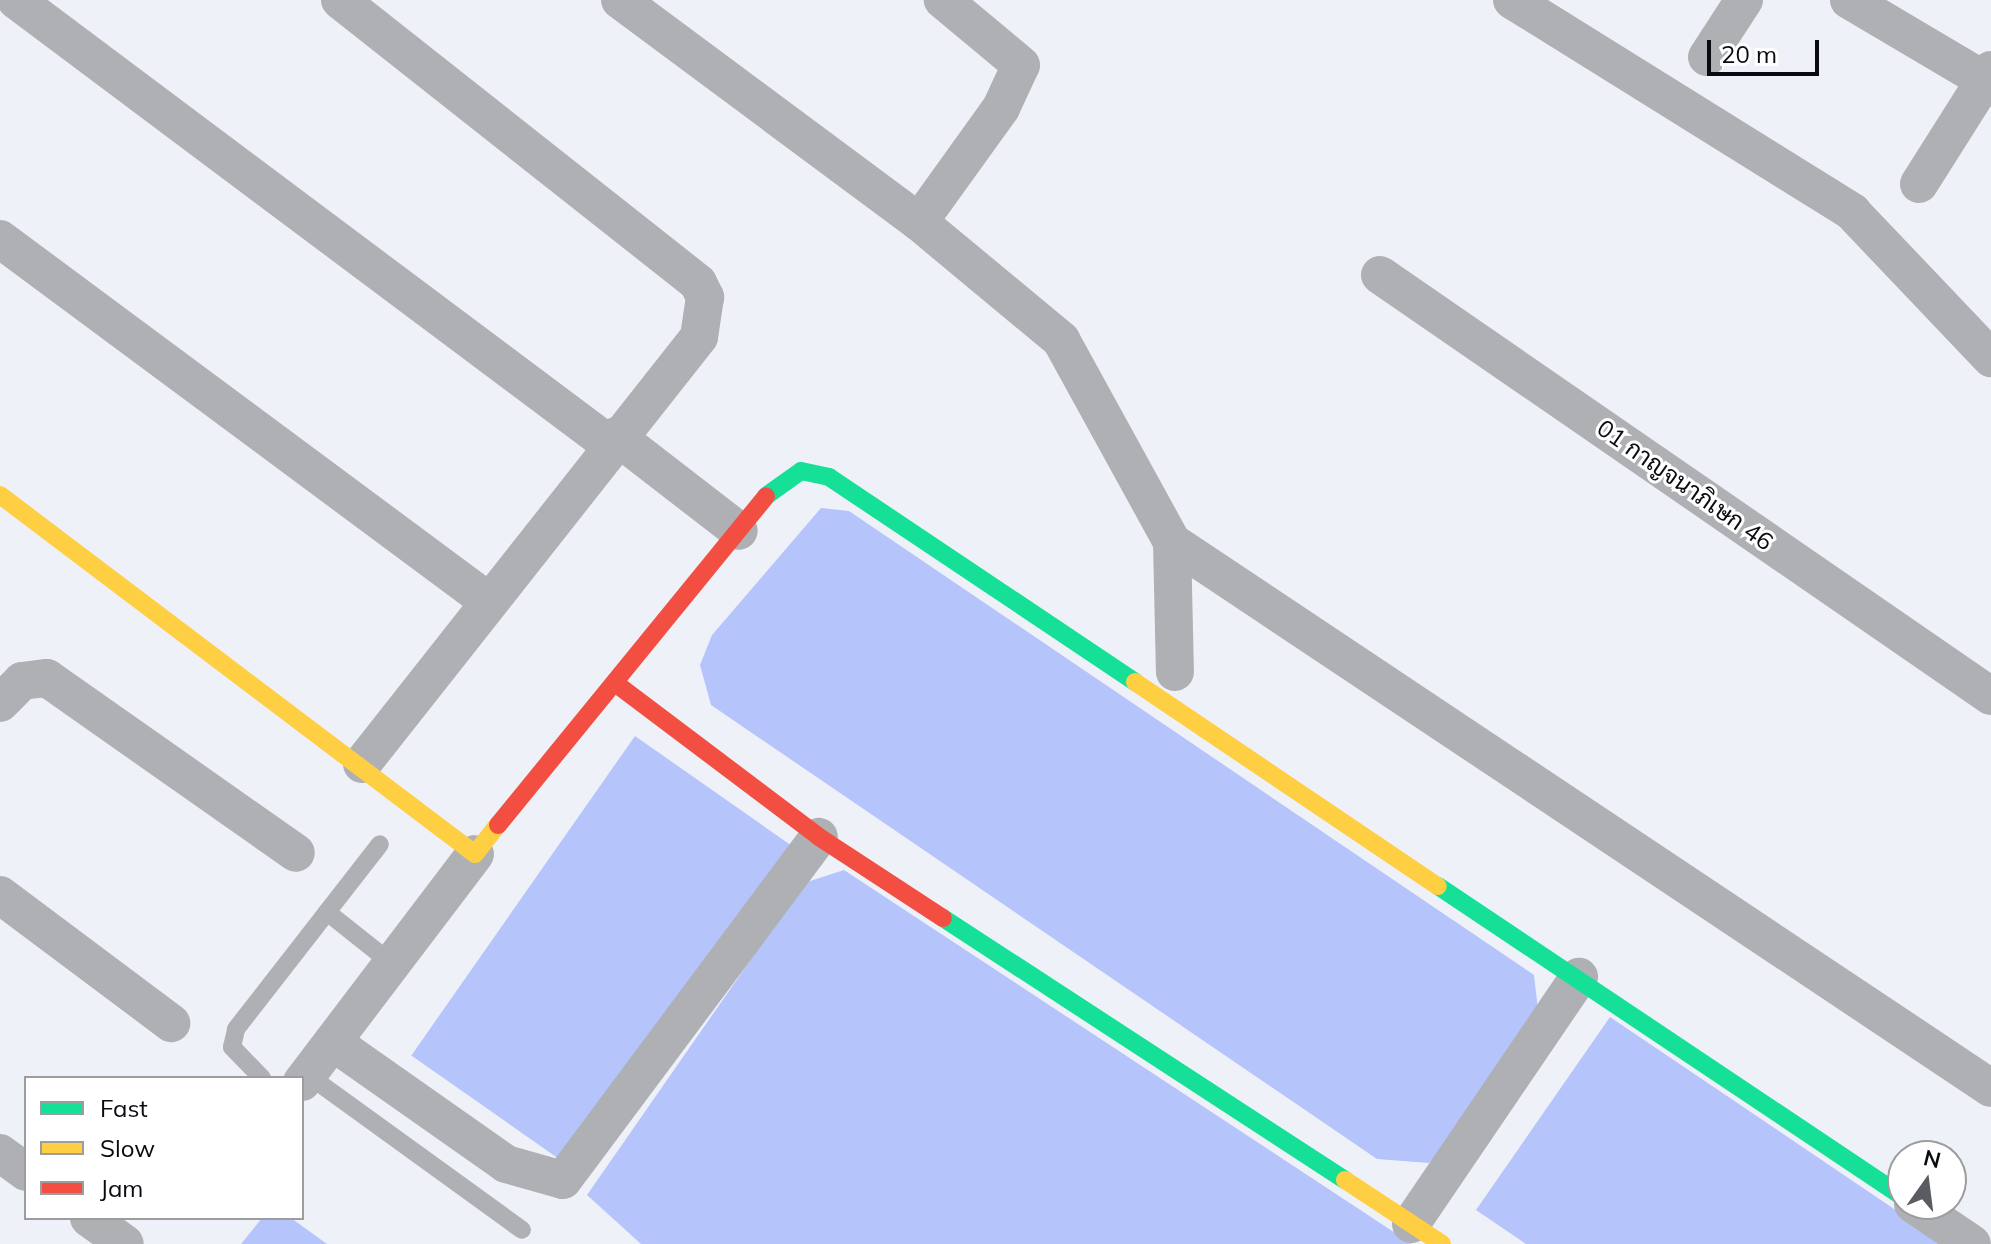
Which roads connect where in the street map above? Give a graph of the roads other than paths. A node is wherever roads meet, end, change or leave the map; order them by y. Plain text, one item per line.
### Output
1 (16, 0) edge
2 (340, 0) edge
3 (620, 0) edge
4 (943, 0) edge
5 (1512, 0) edge
6 (1744, 0) edge
7 (1849, 0) edge
8 (1707, 57) dead end
9 (1989, 78) edge
10 (1919, 184) dead end
11 (919, 222) junction
12 (0, 239) edge
13 (1380, 275) dead end
14 (1991, 358) edge
15 (613, 440) junction
16 (0, 495) edge
17 (739, 531) junction
18 (1172, 542) junction
19 (488, 601) junction
20 (1175, 672) dead end
21 (615, 683) junction
22 (1991, 696) edge
23 (0, 703) edge
24 (362, 764) junction
25 (819, 837) junction
26 (380, 844) dead end
27 (296, 853) dead end
28 (475, 854) junction
29 (0, 895) edge
30 (327, 912) junction
31 (395, 966) junction
32 (1579, 977) junction
33 (171, 1023) dead end
34 (334, 1043) junction
35 (260, 1076) edge
36 (305, 1079) edge
37 (1991, 1088) edge
38 (0, 1153) edge
39 (24, 1171) edge
40 (1887, 1186) edge
41 (92, 1220) edge
42 (1937, 1220) edge
43 (522, 1230) dead end
44 (1426, 1234) edge
45 (125, 1244) edge
46 (1972, 1244) edge

1 - 15 street
2 - 15 street
3 - 11 street
4 - 11 street
5 - 14 street
6 - 8 street
7 - 9 street
9 - 10 street
11 - 18 street
12 - 19 street
13 - 22 street, 01 กาญจนาภิเษก 46
15 - 17 street
15 - 19 street
16 - 24 street
17 - 21 street
17 - 32 street
18 - 20 street
18 - 37 street
19 - 24 street
21 - 25 street
21 - 28 street
23 - 27 street
24 - 28 street
25 - 34 street
25 - 44 street
26 - 30 lane
28 - 31 street
29 - 33 street
30 - 31 lane
30 - 35 lane
31 - 34 street
32 - 40 street
32 - 44 street
34 - 36 street
36 - 43 lane
38 - 39 street
41 - 45 street
42 - 46 street

